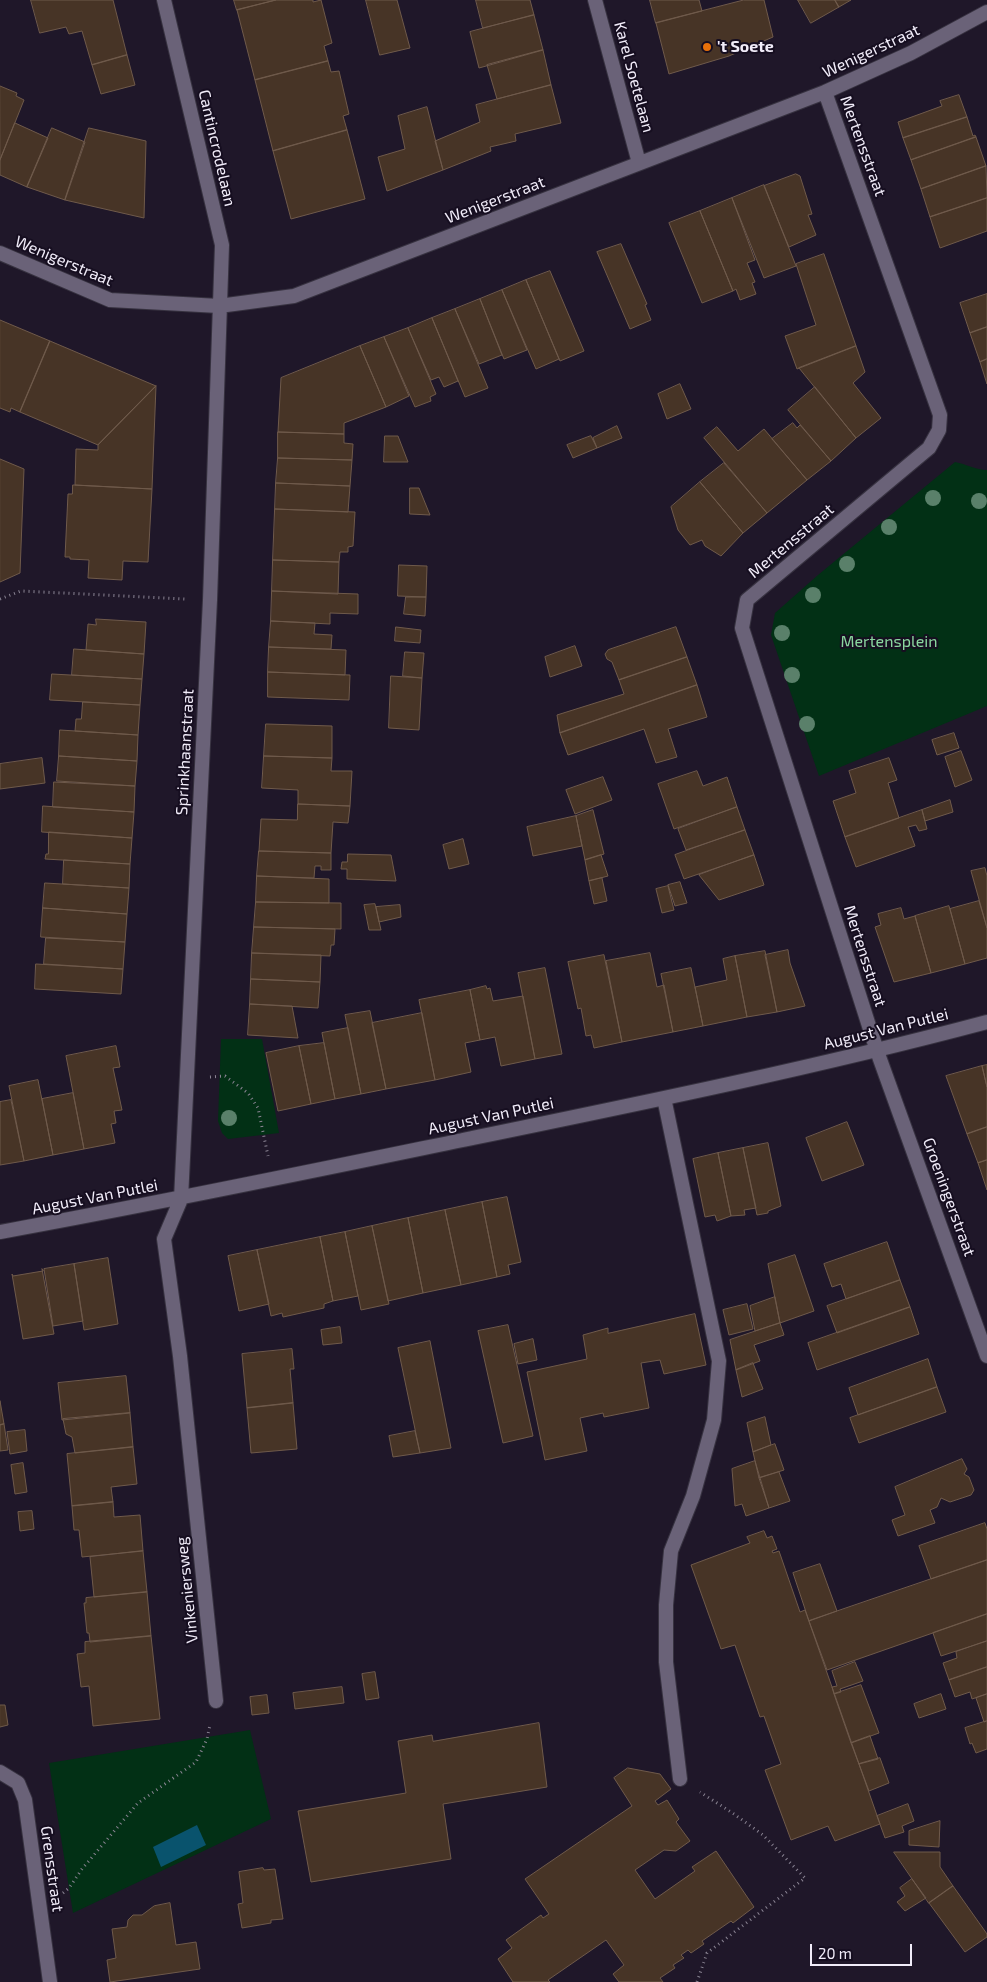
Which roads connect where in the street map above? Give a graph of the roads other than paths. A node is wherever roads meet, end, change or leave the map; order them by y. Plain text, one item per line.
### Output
1 (164, 0) edge
2 (595, 0) edge
3 (987, 12) edge
4 (825, 92) junction
5 (639, 163) junction
6 (0, 253) edge
7 (219, 306) junction
8 (987, 1022) edge
9 (877, 1050) junction
10 (664, 1098) junction
11 (181, 1199) junction
12 (0, 1232) edge
13 (987, 1356) edge
14 (216, 1701) road end
15 (0, 1772) edge
16 (680, 1779) road end
17 (50, 1982) edge

1 - 7 street, Cantincrodelaan
2 - 5 street, Karel Soetelaan
3 - 4 street, Wenigerstraat
4 - 5 street, Wenigerstraat
4 - 9 street, Mertensstraat
5 - 7 street, Wenigerstraat
6 - 7 street, Wenigerstraat
7 - 11 street, Sprinkhaanstraat
8 - 9 street, August Van Putlei
9 - 10 street, August Van Putlei
9 - 13 street, Groeningerstraat
10 - 11 street, August Van Putlei
10 - 16 street
11 - 12 street, August Van Putlei
11 - 14 street, Vinkeniersweg
15 - 17 street, Grensstraat

